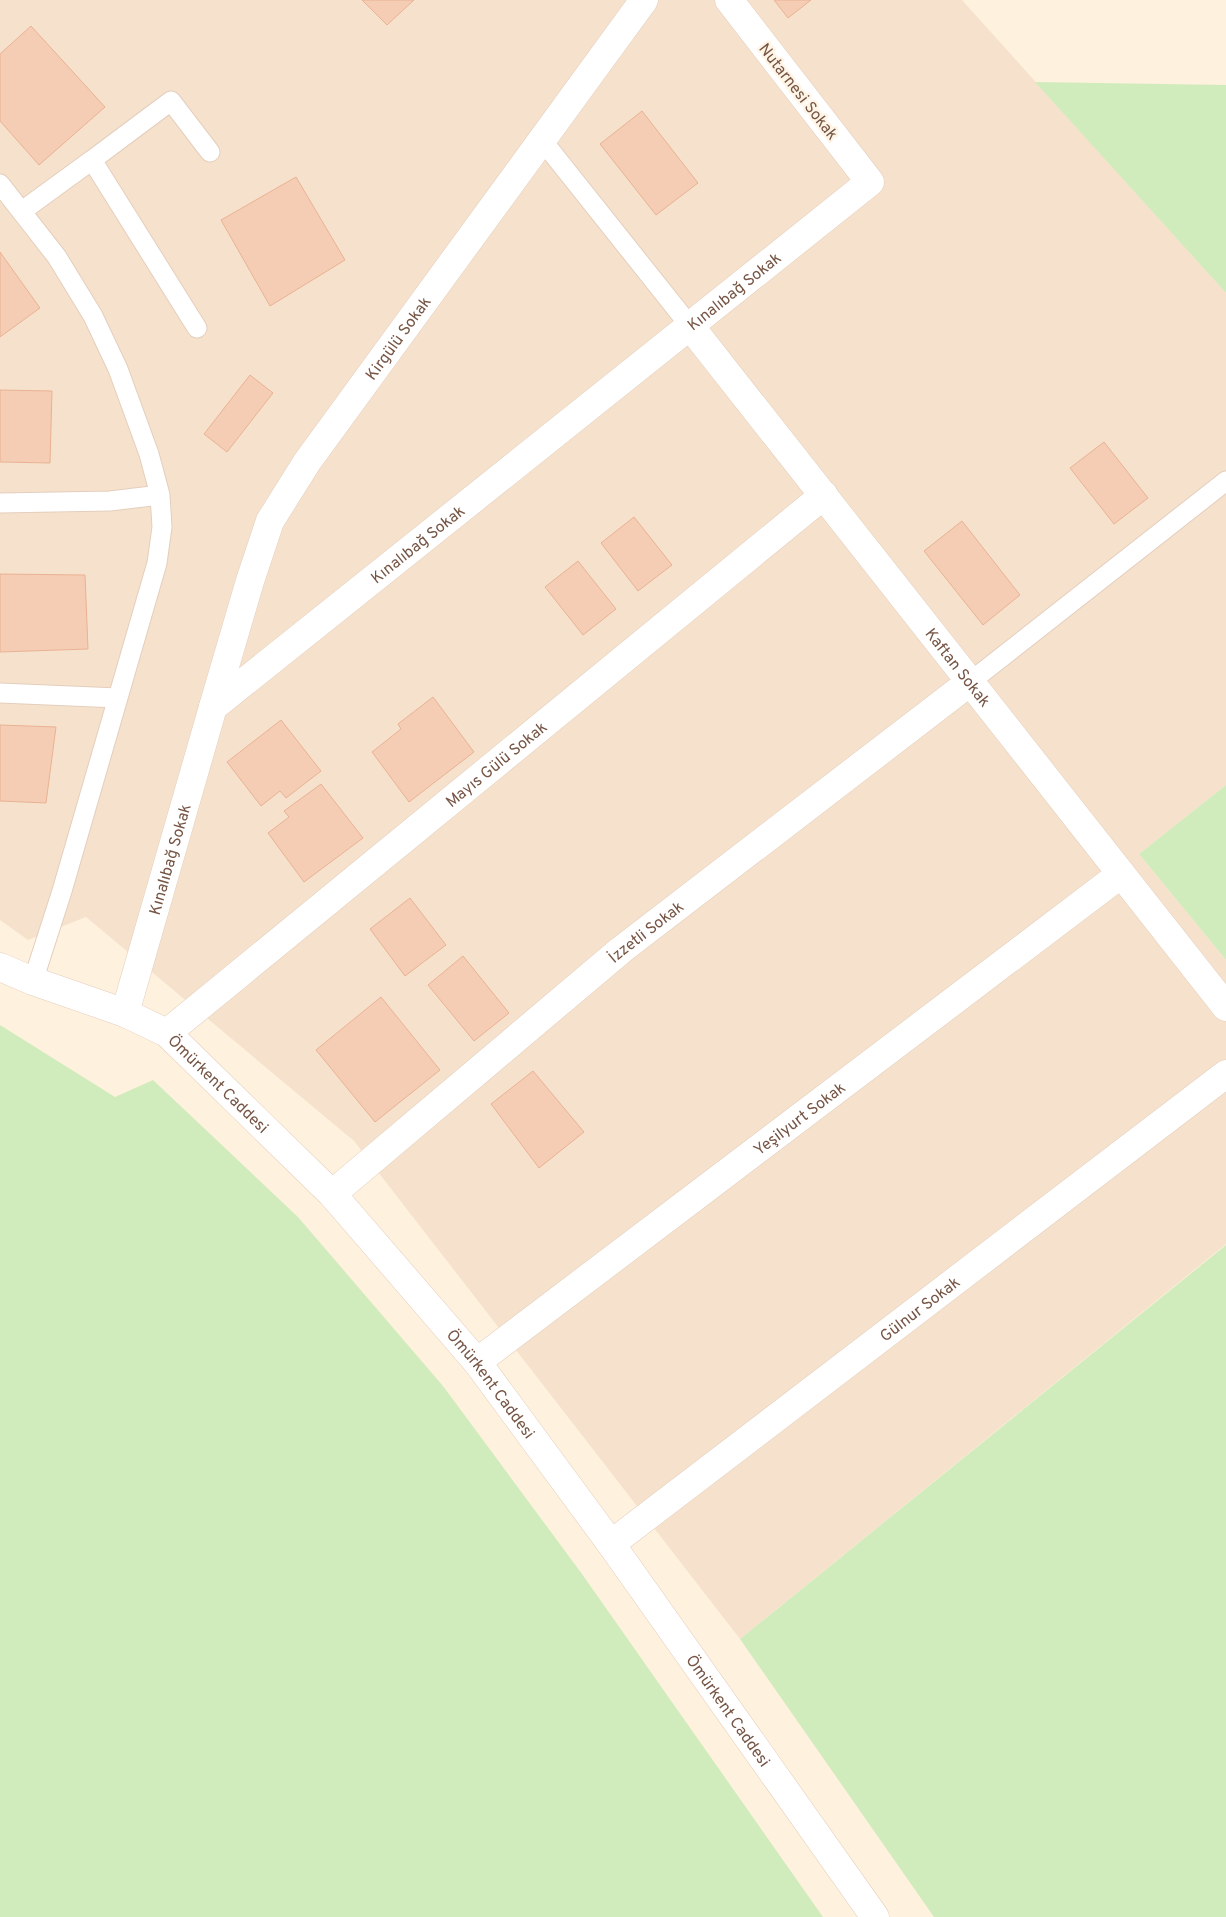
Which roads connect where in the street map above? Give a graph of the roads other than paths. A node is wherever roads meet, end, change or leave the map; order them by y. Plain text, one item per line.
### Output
1 (644, 0) edge
2 (729, 0) edge
3 (542, 140) junction
4 (210, 152) dead end
5 (92, 160) junction
6 (870, 182) joint
7 (0, 184) edge
8 (22, 211) junction
9 (690, 326) junction
10 (197, 328) dead end
11 (1226, 482) edge
12 (160, 495) junction
13 (824, 496) junction
14 (0, 502) edge
15 (970, 682) junction
16 (0, 693) edge
17 (118, 698) junction
18 (213, 707) junction
19 (1121, 874) junction
20 (0, 967) edge
21 (33, 981) junction
22 (1226, 1007) edge
23 (125, 1012) junction
24 (167, 1033) junction
25 (1226, 1074) edge
26 (332, 1194) junction
27 (477, 1362) junction
28 (611, 1544) junction
29 (875, 1917) edge

1 - 3 street, Kirgülü Sokak
2 - 6 street, Nutarnesi Sokak
3 - 9 lane
3 - 18 street, Kirgülü Sokak
4 - 5 lane
5 - 8 lane
5 - 10 lane
6 - 9 street, Kınalıbağ Sokak
7 - 8 lane
8 - 12 lane
9 - 13 street, Kaftan Sokak
9 - 18 street, Kınalıbağ Sokak
11 - 15 lane
12 - 14 lane
12 - 17 lane
13 - 15 street, Kaftan Sokak
13 - 24 street, Mayıs Gülü Sokak
15 - 19 street, Kaftan Sokak
15 - 26 street, İzzetli Sokak
16 - 17 lane
17 - 21 lane
18 - 23 street, Kınalıbağ Sokak
19 - 22 street, Kaftan Sokak
19 - 27 street, Yeşilyurt Sokak
20 - 21 street, Ömürkent Caddesi
21 - 23 street, Ömürkent Caddesi
23 - 24 street, Ömürkent Caddesi
24 - 26 street, Ömürkent Caddesi
25 - 28 street, Gülnur Sokak
26 - 27 street, Ömürkent Caddesi
27 - 28 street, Ömürkent Caddesi
28 - 29 street, Ömürkent Caddesi

